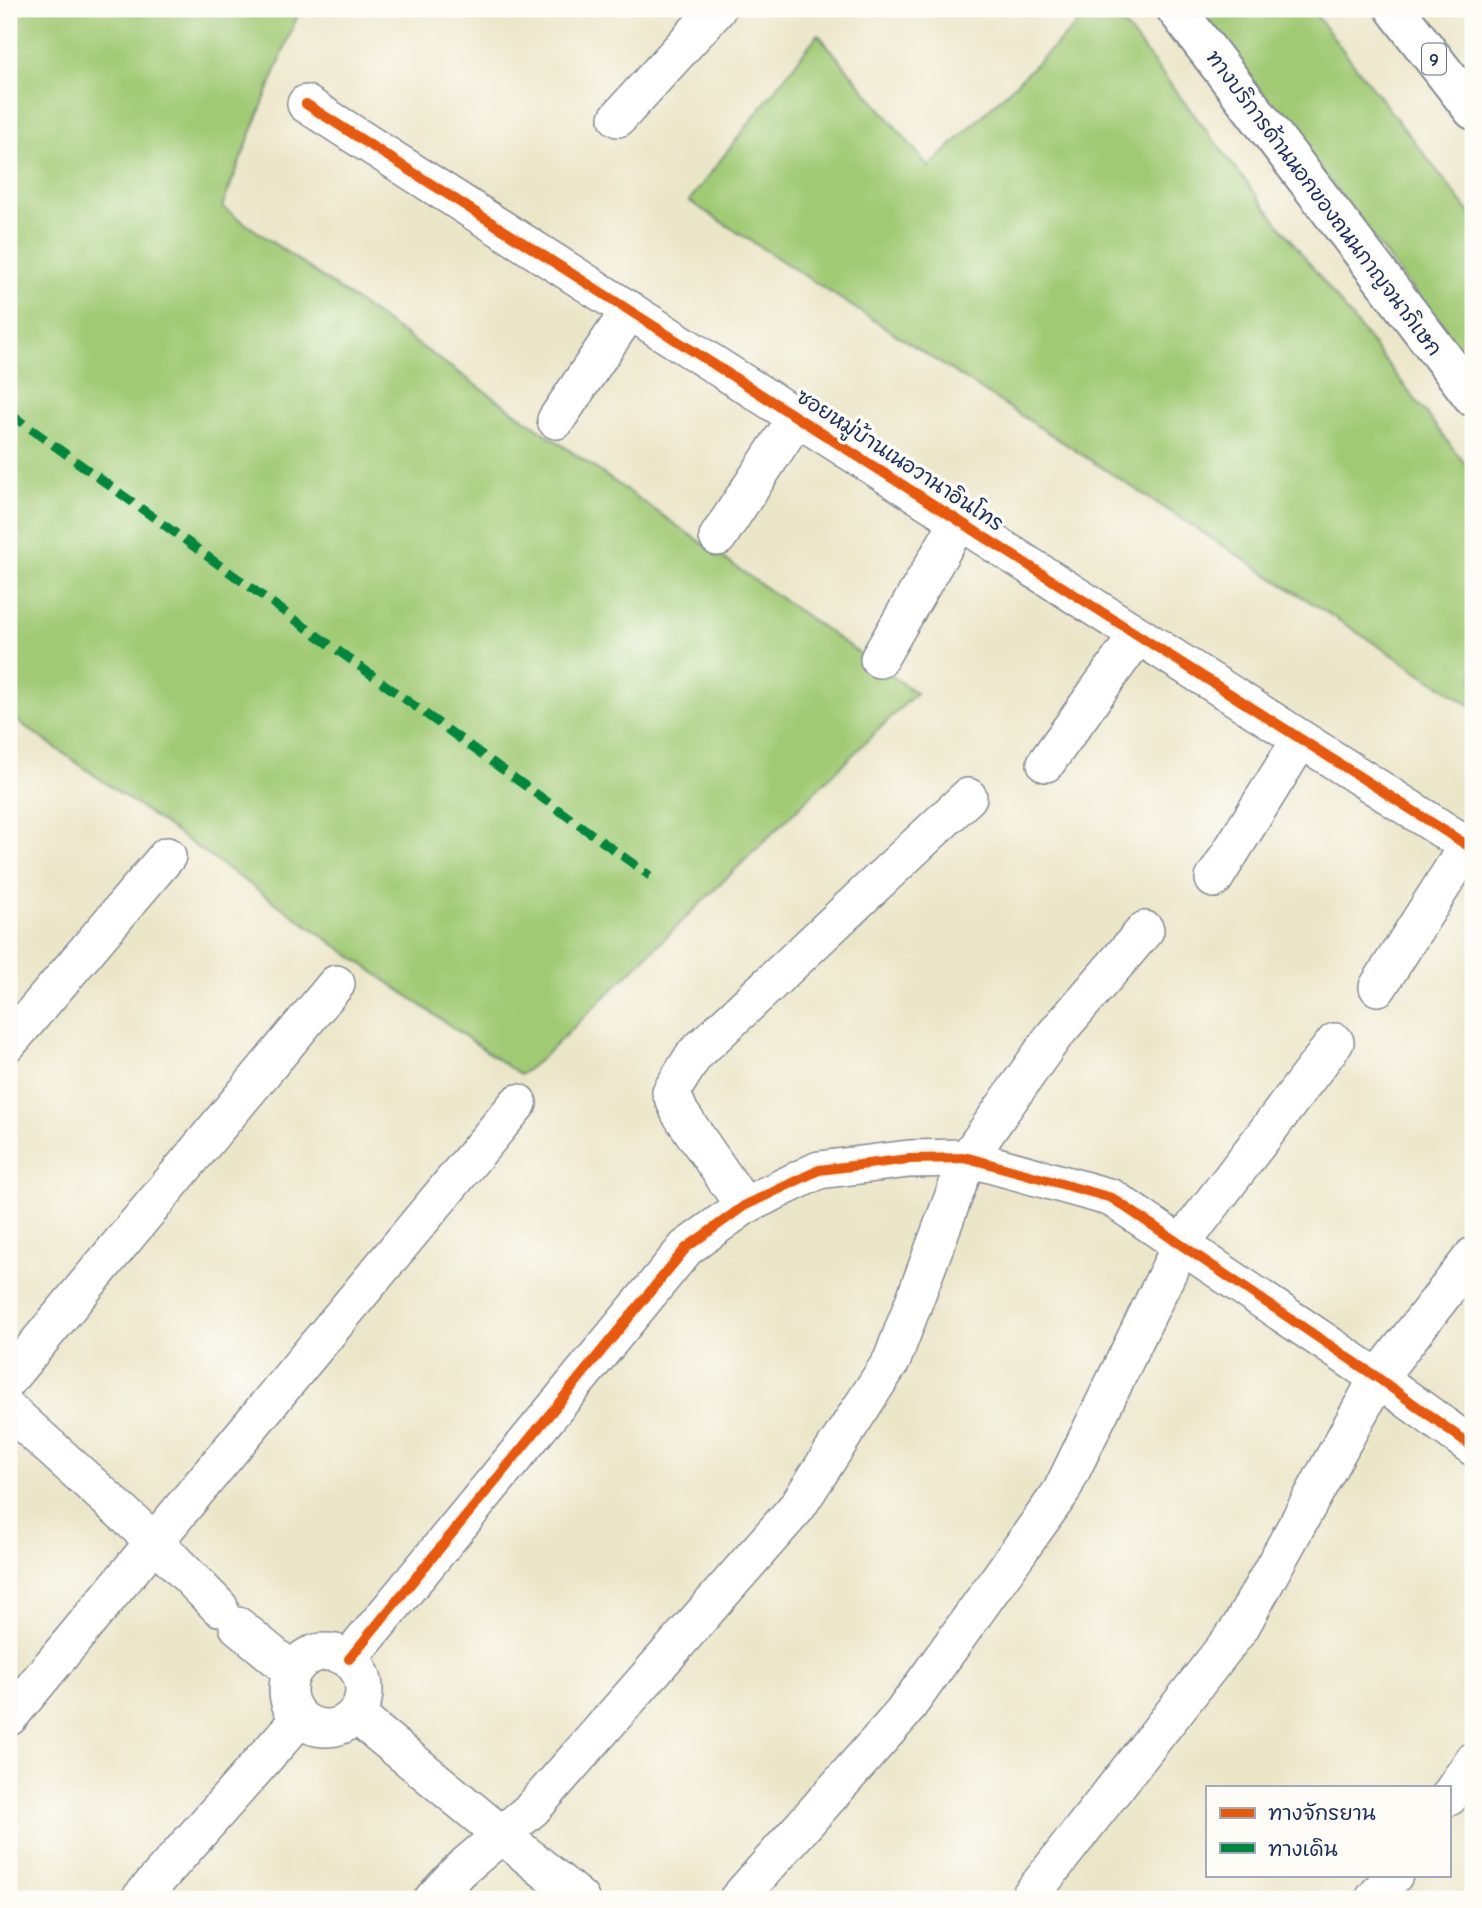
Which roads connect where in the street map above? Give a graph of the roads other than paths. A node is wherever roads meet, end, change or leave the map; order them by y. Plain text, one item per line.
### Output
1 (717, 9) edge
2 (1176, 9) edge
3 (1395, 9) edge
4 (306, 104) dead end
5 (1473, 110) edge
6 (618, 118) dead end
7 (630, 310) junction
8 (1473, 397) edge
9 (797, 417) junction
10 (556, 420) dead end
11 (959, 521) junction
12 (718, 537) dead end
13 (1138, 635) junction
14 (879, 659) dead end
15 (1301, 739) junction
16 (1046, 762) dead end
17 (968, 797) dead end
18 (1471, 847) edge
19 (167, 856) dead end
20 (1214, 879) dead end
21 (1145, 930) dead end
22 (336, 984) dead end
23 (1378, 987) dead end
24 (9, 1042) edge
25 (1335, 1042) dead end
26 (518, 1103) dead end
27 (968, 1158) junction
28 (744, 1206) junction
29 (1182, 1243) junction
30 (1473, 1256) edge
31 (9, 1378) edge
32 (1378, 1378) junction
33 (9, 1410) edge
34 (1473, 1447) edge
35 (155, 1542) junction
36 (349, 1659) junction
37 (292, 1671) junction
38 (356, 1714) junction
39 (9, 1717) edge
40 (300, 1718) junction
41 (1473, 1761) edge
42 (1450, 1796) edge
43 (502, 1835) junction
44 (1393, 1876) edge
45 (140, 1899) edge
46 (433, 1899) edge
47 (580, 1899) edge
48 (738, 1899) edge
49 (1028, 1899) edge
50 (1374, 1899) edge

1 - 6 street
2 - 8 main road, ทางบริการด้านนอกของถนนกาญจนาภิเษก
3 - 5 main road, 9
4 - 7 street, ซอยหมู่บ้านเนอวานาอินโทร
7 - 9 street, ซอยหมู่บ้านเนอวานาอินโทร
7 - 10 street
9 - 11 street, ซอยหมู่บ้านเนอวานาอินโทร
9 - 12 street
11 - 13 street, ซอยหมู่บ้านเนอวานาอินโทร
11 - 14 street
13 - 15 street, ซอยหมู่บ้านเนอวานาอินโทร
13 - 16 street
15 - 18 street, ซอยหมู่บ้านเนอวานาอินโทร
15 - 20 street
17 - 28 street
18 - 23 street
19 - 24 street
21 - 27 street
22 - 31 street
25 - 29 street
26 - 35 street
27 - 28 street
27 - 29 street
27 - 43 street
28 - 36 street
29 - 32 street
29 - 48 street
30 - 32 street
32 - 34 street
32 - 49 street
33 - 35 street
35 - 37 street
35 - 39 street
36 - 37 street
36 - 38 street
37 - 40 street
38 - 40 street
38 - 43 street
40 - 45 street
41 - 42 street
43 - 46 street
43 - 47 street
44 - 50 street

